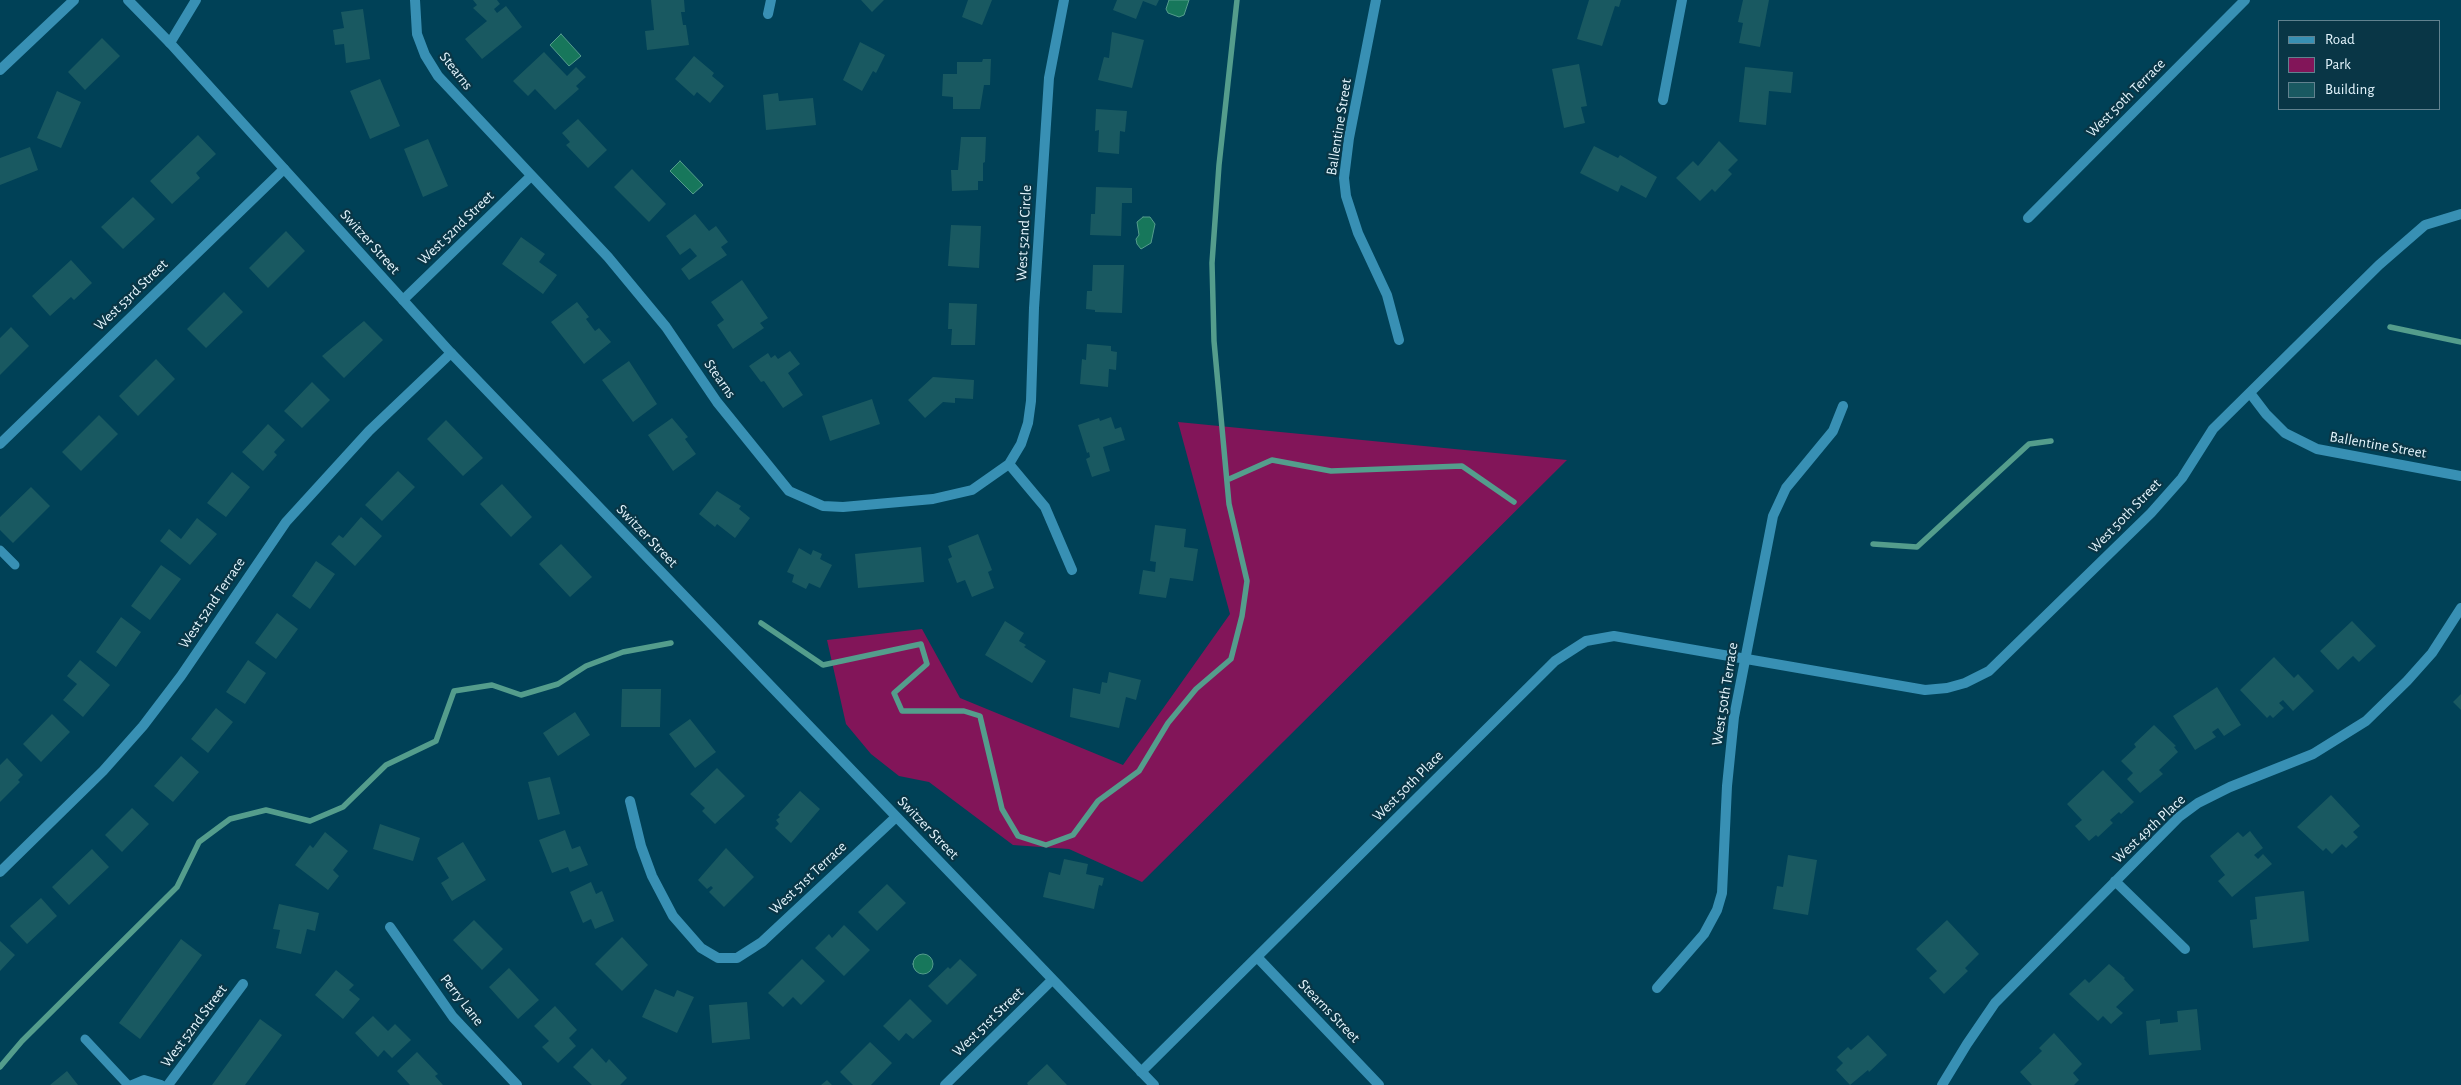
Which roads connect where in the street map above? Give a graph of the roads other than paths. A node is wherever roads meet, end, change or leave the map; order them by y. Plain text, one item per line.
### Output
1 (74, 0) edge
2 (128, 0) edge
3 (196, 0) edge
4 (771, 0) edge
5 (1064, 0) edge
6 (1376, 0) edge
7 (1682, 0) edge
8 (2245, 0) edge
9 (415, 2) edge
10 (768, 14) dead end
11 (170, 43) junction
12 (0, 70) edge
13 (1664, 100) dead end
14 (284, 169) junction
15 (531, 176) junction
16 (2461, 214) edge
17 (2028, 218) dead end
18 (403, 300) junction
19 (1399, 340) dead end
20 (451, 353) junction
21 (2250, 393) junction
22 (1844, 406) dead end
23 (0, 444) edge
24 (1009, 464) junction
25 (2461, 476) edge
26 (0, 550) edge
27 (15, 565) dead end
28 (1072, 570) dead end
29 (2461, 608) edge
30 (1745, 658) junction
31 (630, 801) dead end
32 (896, 817) junction
33 (0, 872) edge
34 (2115, 881) junction
35 (390, 927) dead end
36 (2185, 949) dead end
37 (1258, 958) junction
38 (1052, 980) junction
39 (243, 984) dead end
40 (1657, 988) dead end
41 (85, 1039) dead end
42 (1141, 1072) junction
43 (128, 1085) edge
44 (132, 1085) edge
45 (161, 1085) edge
46 (168, 1085) edge
47 (517, 1085) edge
48 (945, 1085) edge
49 (1154, 1085) edge
50 (1379, 1085) edge
51 (1942, 1085) edge

1 - 12 street
2 - 11 street, Switzer Street
3 - 11 street
4 - 10 street
5 - 24 street, West 52nd Circle
6 - 19 street, Ballentine Street
7 - 13 street
8 - 17 street, West 50th Terrace
9 - 15 street, Stearns
11 - 14 street, Switzer Street
14 - 18 street, Switzer Street
14 - 23 street, West 53rd Street
15 - 18 street, West 52nd Street
15 - 24 street, Stearns
16 - 21 street, West 50th Street
18 - 20 street, Switzer Street
20 - 32 street, Switzer Street
20 - 33 street, West 52nd Terrace
21 - 25 street, Ballentine Street
21 - 30 street, West 50th Street
22 - 30 street, West 50th Terrace
24 - 28 street
26 - 27 lane
29 - 34 street, West 49th Place
30 - 37 street, West 50th Place
30 - 40 street, West 50th Terrace
31 - 32 street, West 51st Terrace
32 - 38 street, Switzer Street
34 - 36 street
34 - 51 street, West 49th Place
35 - 47 street, Perry Lane
37 - 42 street, West 50th Place
37 - 50 street, Stearns Street
38 - 42 street, Switzer Street
38 - 48 street, West 51st Street
39 - 46 street, West 52nd Street
41 - 43 lane
42 - 49 street, Switzer Street
44 - 45 street, West 52nd Street

